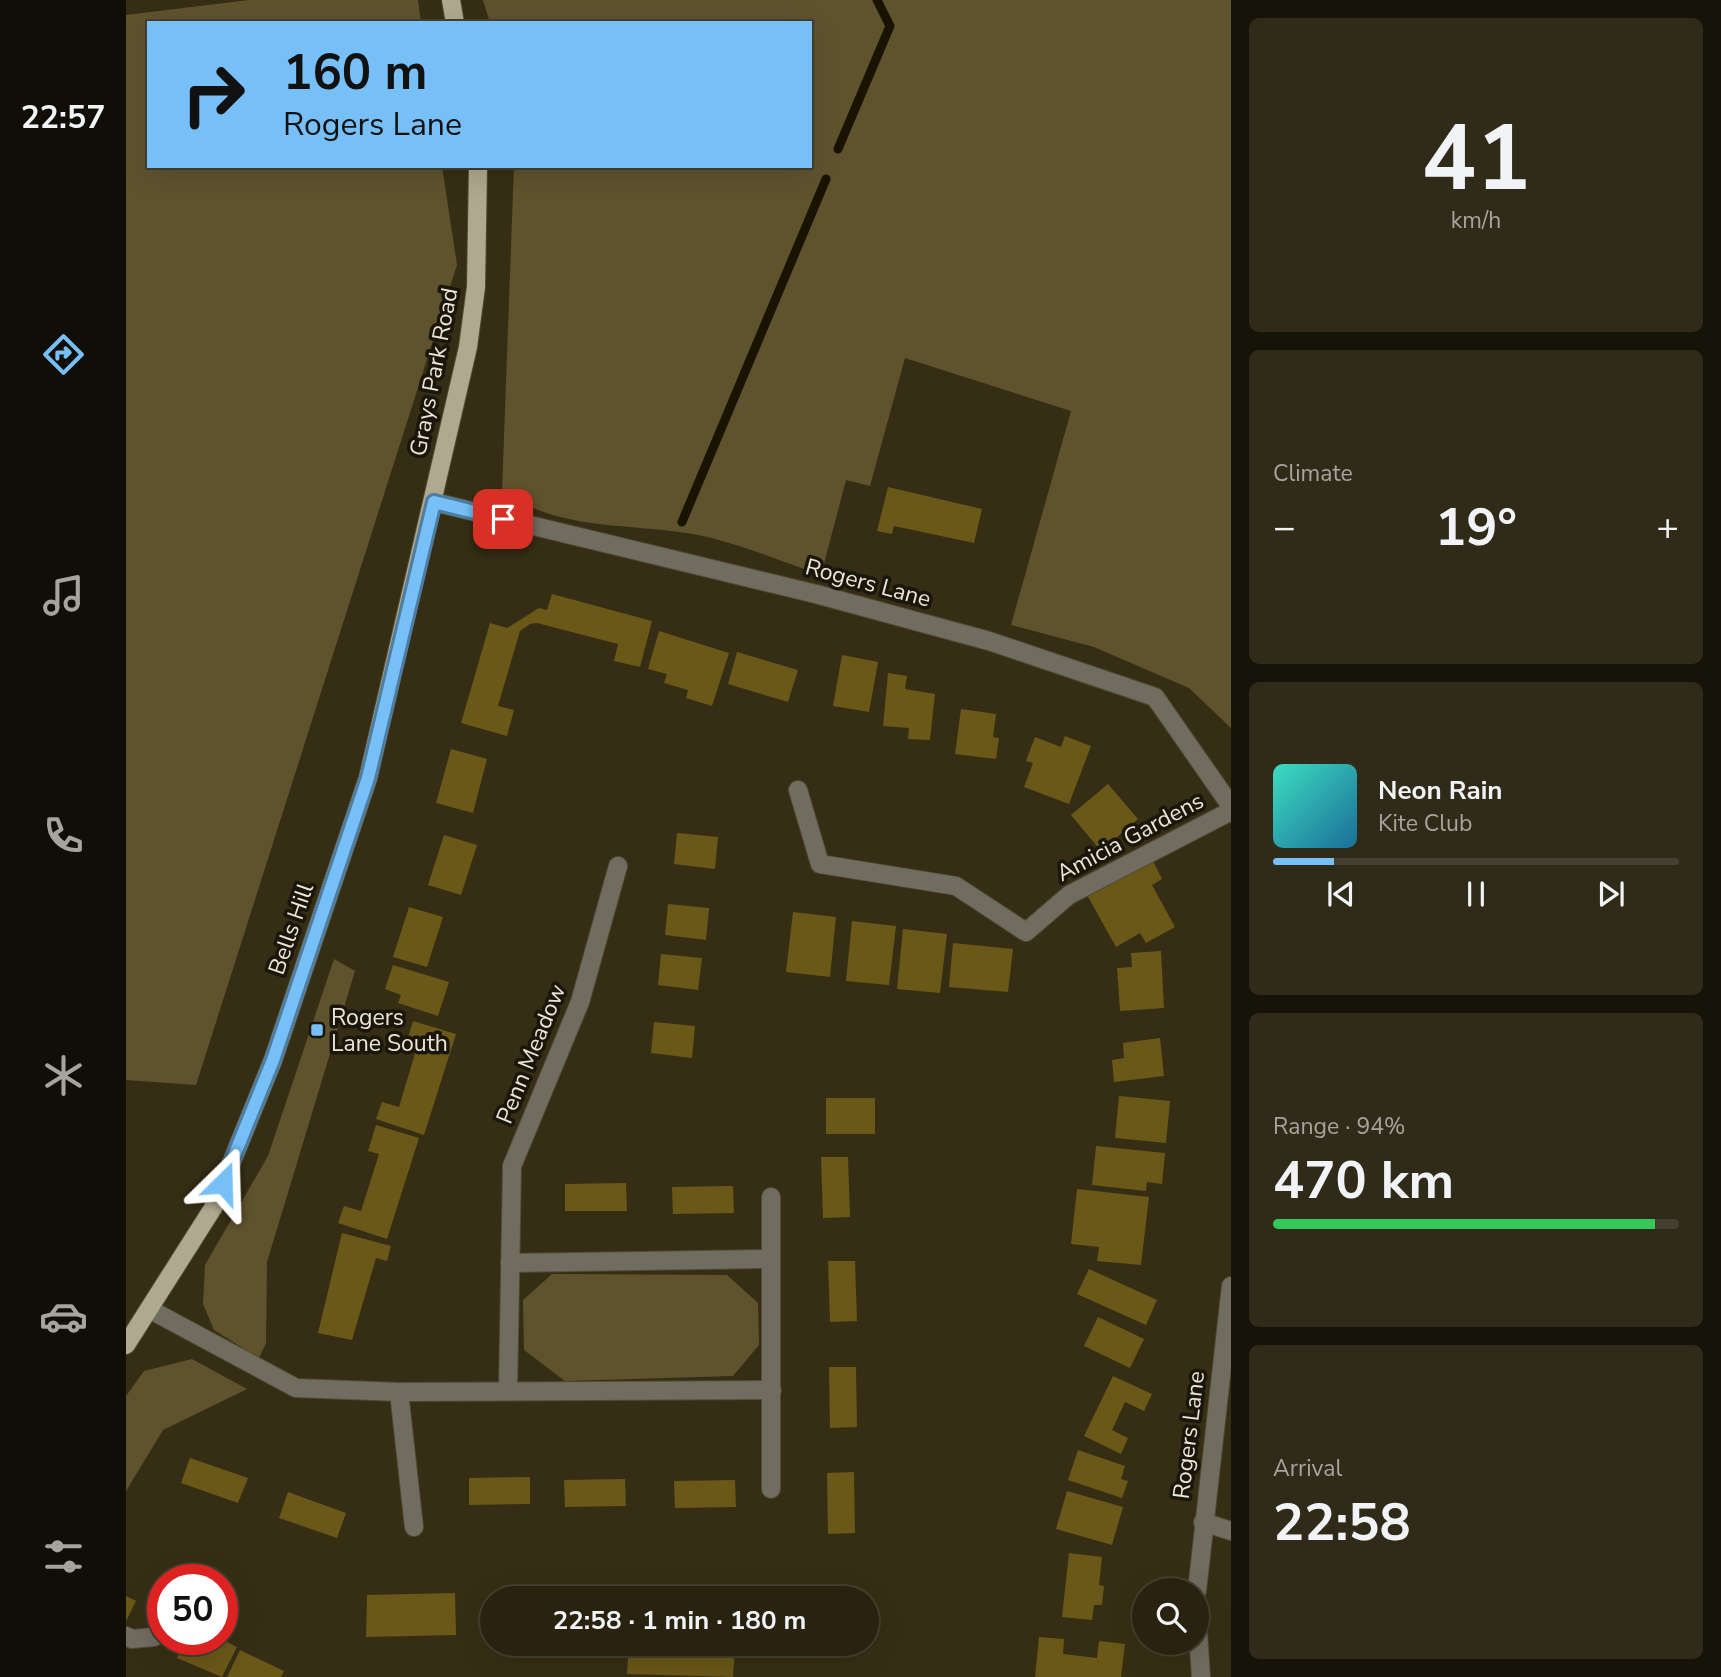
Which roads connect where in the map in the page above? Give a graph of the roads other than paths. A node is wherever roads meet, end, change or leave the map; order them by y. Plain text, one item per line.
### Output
1 (451, 0) edge
2 (455, 21) edge
3 (478, 168) edge
4 (434, 502) junction
5 (798, 790) dead end
6 (1231, 809) edge
7 (618, 866) dead end
8 (771, 1197) dead end
9 (771, 1259) junction
10 (510, 1263) junction
11 (1231, 1286) edge
12 (1231, 1300) edge
13 (149, 1309) junction
14 (126, 1345) edge
15 (772, 1390) junction
16 (508, 1391) junction
17 (398, 1392) junction
18 (771, 1489) dead end
19 (1203, 1522) junction
20 (414, 1527) dead end
21 (1231, 1531) edge
22 (1198, 1578) edge
23 (126, 1636) edge
24 (147, 1638) edge
25 (1200, 1655) edge
26 (1201, 1677) edge

1 - 2 main road
3 - 4 main road, Grays Park Road
4 - 6 street, Rogers Lane
4 - 13 main road, Bells Hill
5 - 6 street, Amicia Gardens
7 - 10 street, Penn Meadow
8 - 9 street
9 - 10 street
9 - 15 street
10 - 16 street, Penn Meadow
11 - 12 street, Rogers Lane
12 - 19 street, Rogers Lane
13 - 14 main road, Bells Hill
13 - 17 street
15 - 16 street
15 - 18 street
16 - 17 street
17 - 20 street
19 - 21 street
19 - 22 street, Rogers Lane
23 - 24 street
25 - 26 street

